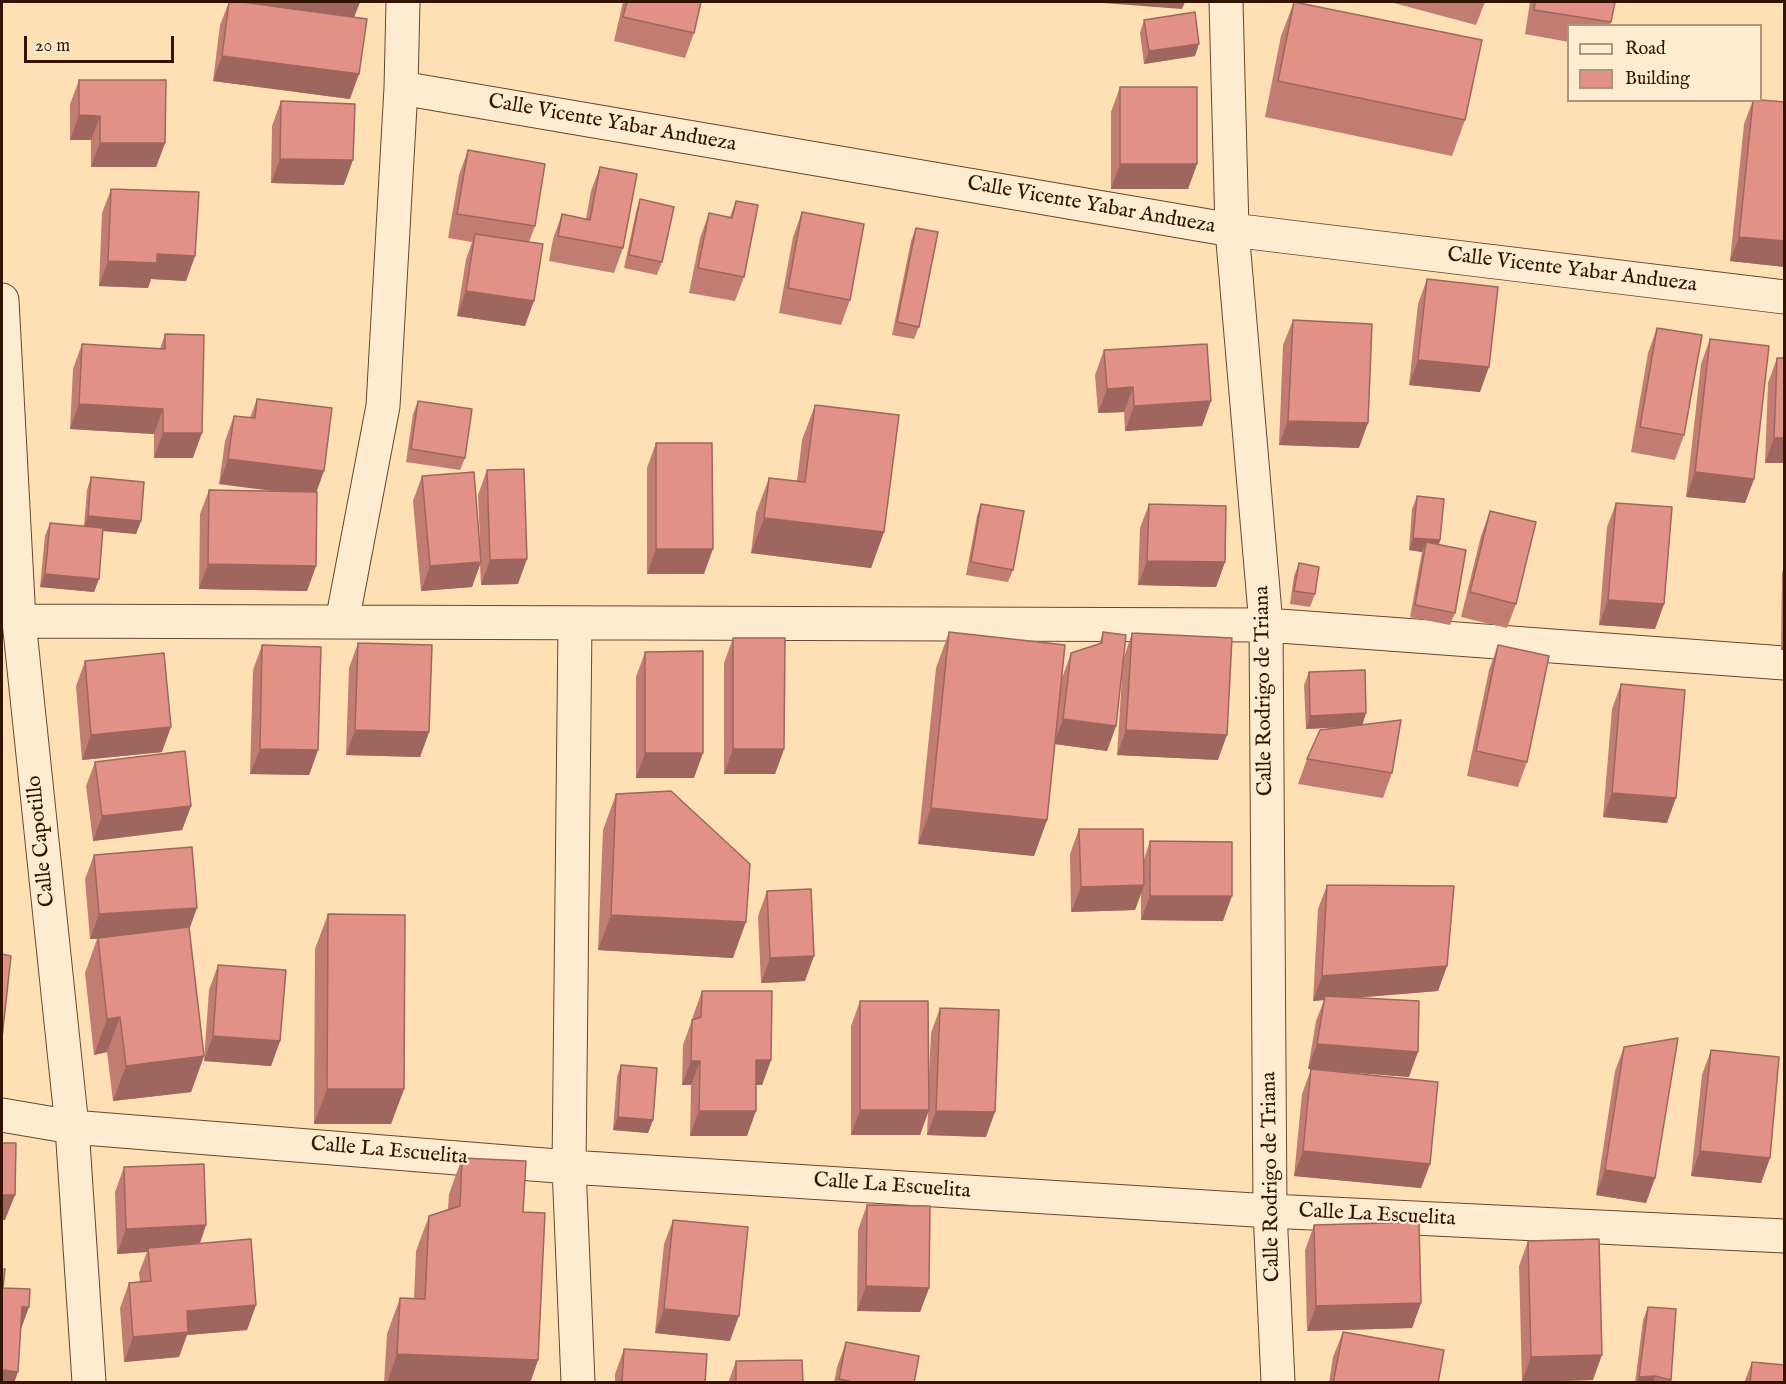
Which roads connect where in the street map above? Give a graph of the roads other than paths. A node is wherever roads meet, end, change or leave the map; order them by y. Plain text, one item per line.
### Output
1 (403, 2) edge
2 (1226, 2) edge
3 (401, 88) junction
4 (1232, 230) junction
5 (1785, 297) edge
6 (2, 300) edge
7 (19, 621) junction
8 (342, 622) junction
9 (575, 622) junction
10 (1266, 625) junction
11 (1785, 663) edge
12 (2, 1115) edge
13 (72, 1127) junction
14 (569, 1167) junction
15 (1270, 1211) junction
16 (1785, 1236) edge
17 (89, 1383) edge
18 (578, 1383) edge
19 (1278, 1383) edge

1 - 3 street
2 - 4 street, Calle Rodrigo de Triana
3 - 4 street, Calle Vicente Yabar Andueza
3 - 8 street
4 - 5 street, Calle Vicente Yabar Andueza
4 - 10 street, Calle Rodrigo de Triana
6 - 7 street, Calle Capotillo
7 - 8 street
7 - 13 street, Calle Capotillo
8 - 9 street
9 - 10 street
9 - 14 street
10 - 11 street
10 - 15 street, Calle Rodrigo de Triana
12 - 13 street, Calle La Escuelita
13 - 14 street, Calle La Escuelita
13 - 17 street, Calle Capotillo
14 - 15 street, Calle La Escuelita
14 - 18 street
15 - 16 street, Calle La Escuelita
15 - 19 street, Calle Rodrigo de Triana

